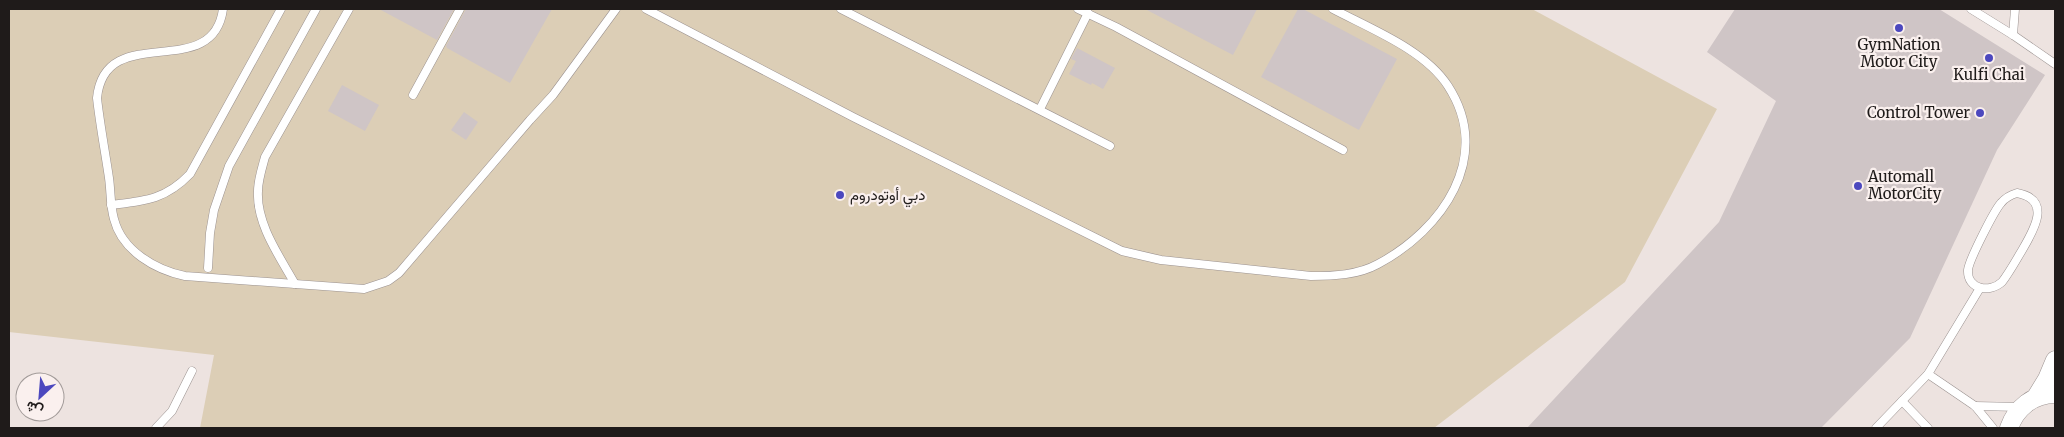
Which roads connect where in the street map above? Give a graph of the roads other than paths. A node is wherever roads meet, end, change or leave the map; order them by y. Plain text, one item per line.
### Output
1 (223, 9) edge
2 (281, 9) edge
3 (316, 9) edge
4 (349, 9) edge
5 (460, 9) edge
6 (616, 9) edge
7 (646, 9) edge
8 (841, 9) edge
9 (1078, 9) edge
10 (1333, 9) edge
11 (1971, 9) edge
12 (2015, 9) edge
13 (1088, 13) junction
14 (2013, 35) junction
15 (2055, 64) edge
16 (413, 95) dead end
17 (1040, 109) junction
18 (1110, 146) dead end
19 (1343, 150) dead end
20 (110, 205) junction
21 (208, 268) dead end
22 (295, 284) junction
23 (1980, 288) junction
24 (2055, 360) edge
25 (192, 371) dead end
26 (1928, 374) junction
27 (2055, 394) edge
28 (2036, 397) junction
29 (1902, 401) junction
30 (1975, 406) junction
31 (2021, 407) junction
32 (156, 428) edge
33 (1876, 428) edge
34 (1928, 428) edge
35 (1992, 428) edge
36 (2009, 428) edge

1 - 20 lane
2 - 20 lane
3 - 21 lane
4 - 22 lane
5 - 16 lane
6 - 22 lane
7 - 10 lane
8 - 17 lane
9 - 13 lane
11 - 14 lane
12 - 14 lane
13 - 17 lane
13 - 19 lane
14 - 15 lane
17 - 18 lane
20 - 22 lane
23 - 23 lane
23 - 26 lane
24 - 28 street
25 - 32 lane
26 - 29 lane
26 - 30 lane
27 - 28 street
28 - 31 street
29 - 33 lane
29 - 34 lane
30 - 31 lane
30 - 35 lane
31 - 36 street

